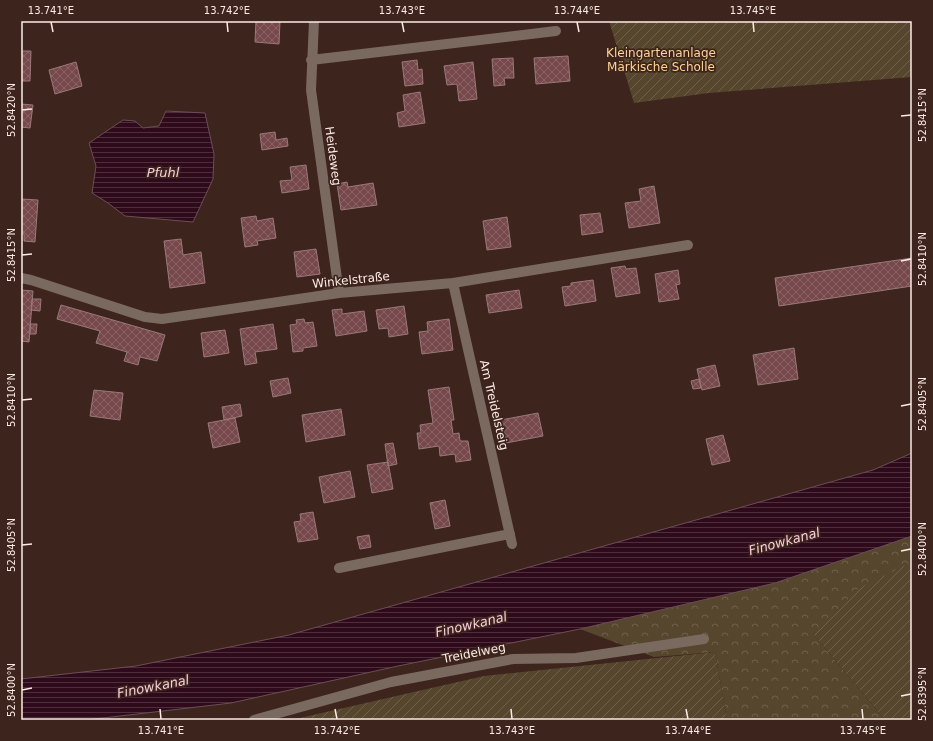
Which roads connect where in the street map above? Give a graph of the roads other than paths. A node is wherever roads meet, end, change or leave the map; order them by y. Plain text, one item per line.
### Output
1 (314, 21) edge
2 (556, 31) dead end
3 (311, 60) junction
4 (688, 245) dead end
5 (21, 278) edge
6 (453, 283) junction
7 (339, 293) junction
8 (339, 568) dead end
9 (704, 638) dead end
10 (254, 720) edge

1 - 3 street, Heideweg
2 - 3 street
3 - 7 street, Heideweg
4 - 6 street, Winkelstraße
5 - 7 street, Winkelstraße
6 - 7 street, Winkelstraße
6 - 8 street, Am Treidelsteig
9 - 10 street, Treidelweg

